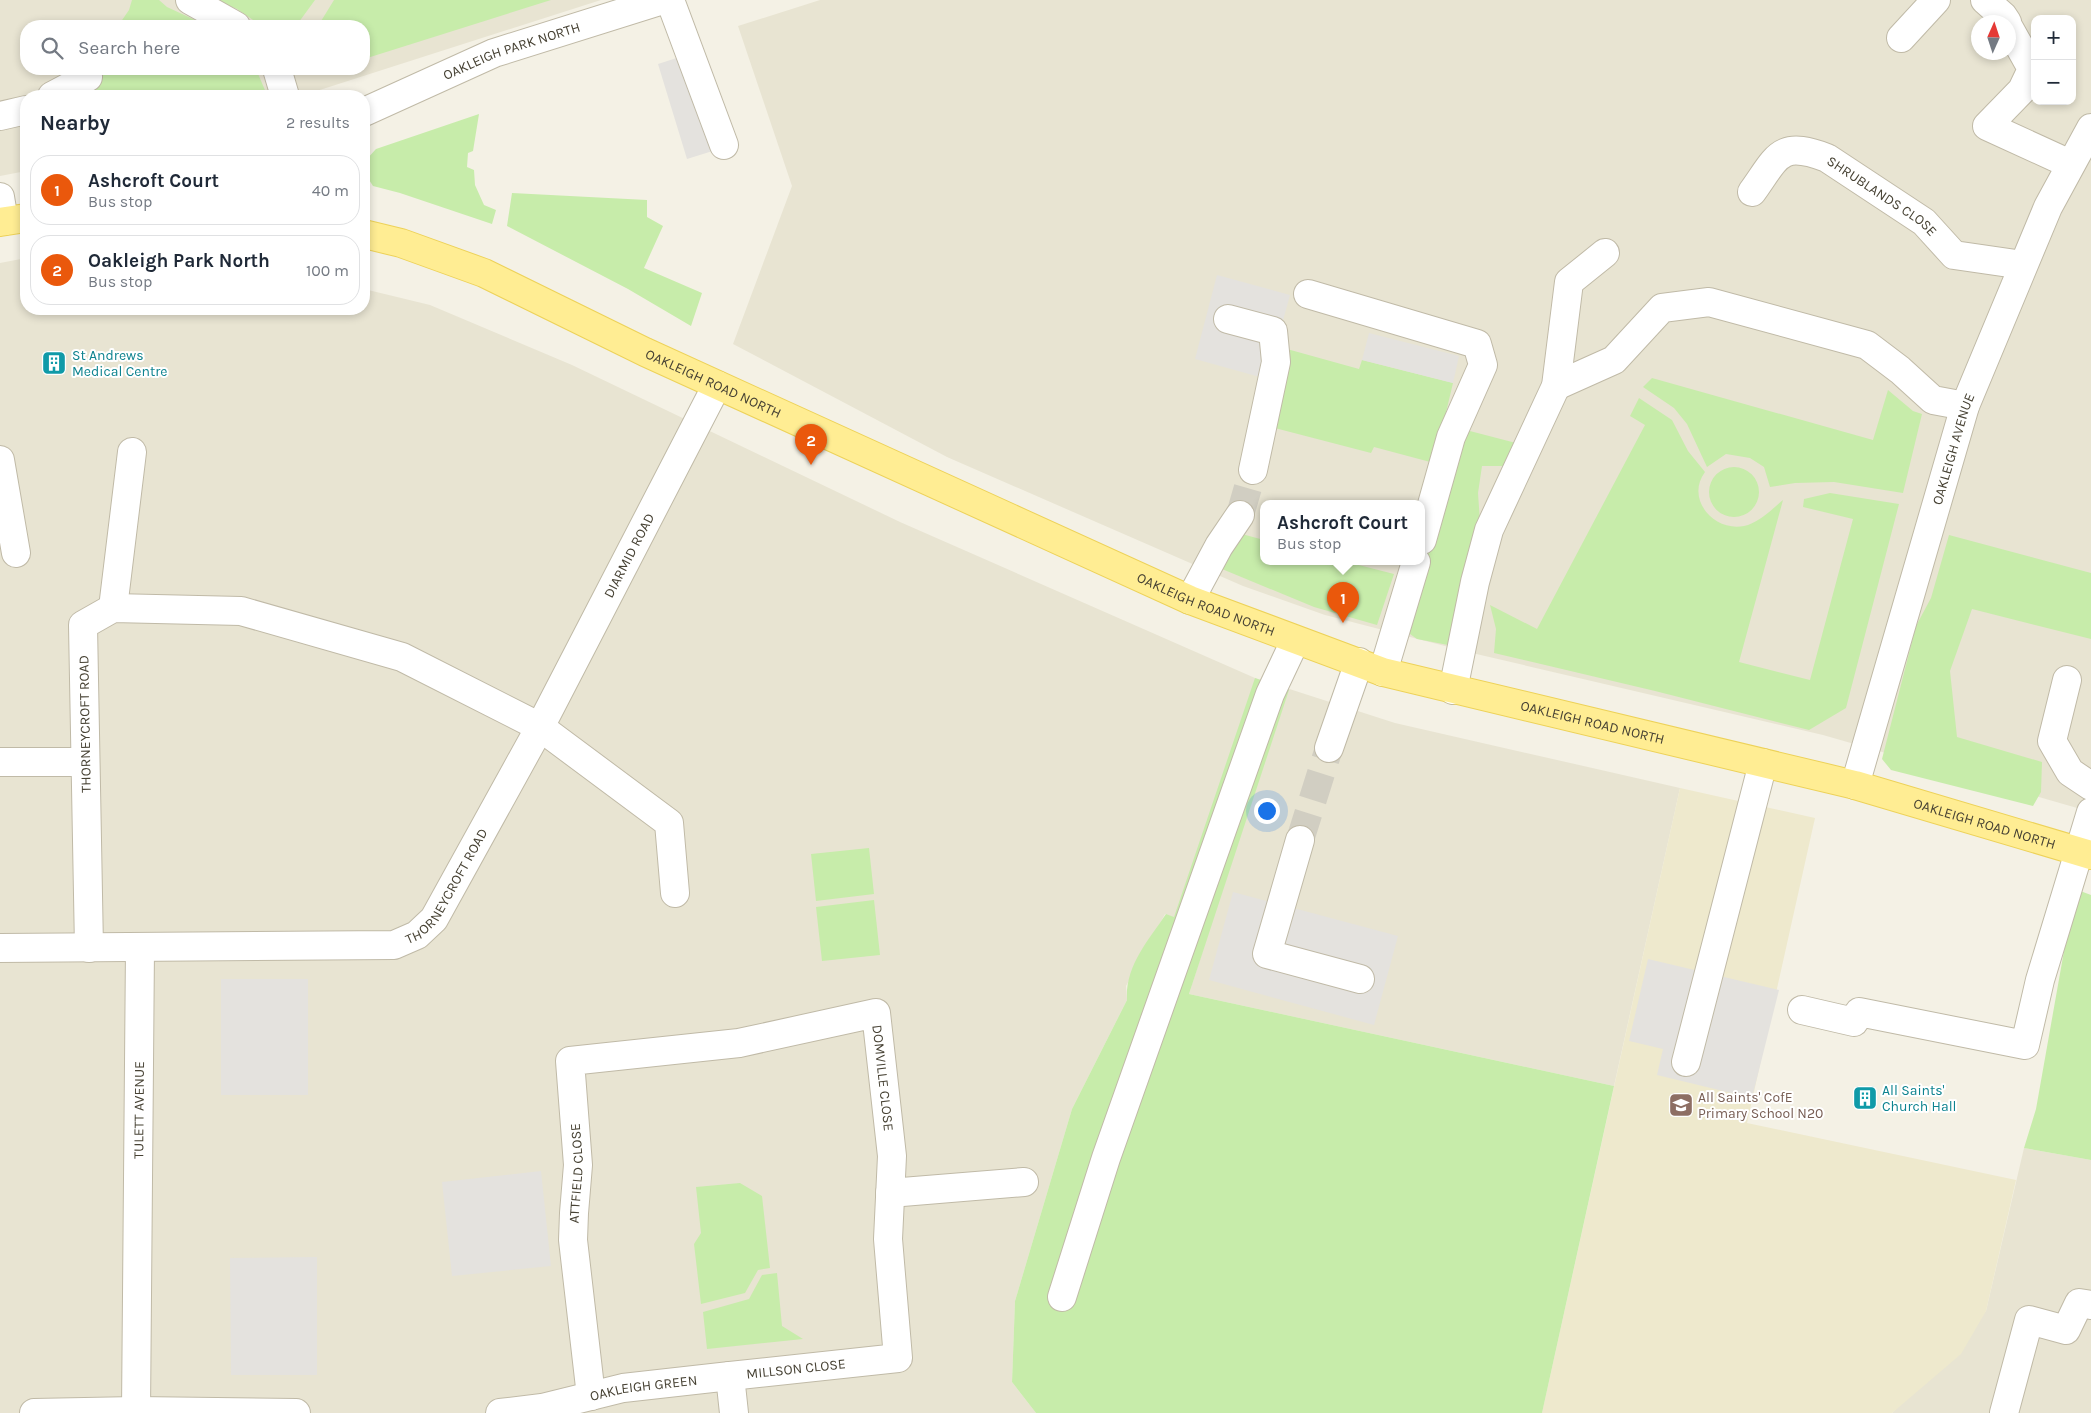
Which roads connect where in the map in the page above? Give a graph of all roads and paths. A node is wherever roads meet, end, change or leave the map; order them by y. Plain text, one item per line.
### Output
1 (190, 0) edge
2 (663, 0) edge
3 (670, 0) edge
4 (1936, 0) edge
5 (1985, 0) edge
6 (2002, 15) edge
7 (225, 20) edge
8 (1901, 38) dead end
9 (2016, 40) edge
10 (279, 75) edge
11 (88, 77) dead end
12 (63, 90) edge
13 (283, 90) edge
14 (370, 109) edge
15 (20, 111) edge
16 (0, 116) edge
17 (2091, 128) edge
18 (724, 145) dead end
19 (2070, 164) junction
20 (1752, 192) dead end
21 (370, 236) edge
22 (1606, 253) dead end
23 (2023, 265) junction
24 (1308, 294) dead end
25 (1228, 319) dead end
26 (717, 385) junction
27 (1556, 386) junction
28 (1965, 406) junction
29 (132, 452) dead end
30 (0, 460) edge
31 (1253, 470) tunnel mouth
32 (1240, 515) tunnel mouth
33 (1425, 529) edge
34 (16, 553) dead end
35 (1415, 565) edge
36 (1190, 600) junction
37 (112, 608) junction
38 (1296, 641) junction
39 (1371, 667) junction
40 (2067, 680) dead end
41 (1453, 690) junction
42 (540, 727) junction
43 (1329, 748) tunnel mouth
44 (0, 762) edge
45 (85, 762) junction
46 (1763, 763) junction
47 (1855, 785) junction
48 (2091, 786) edge
49 (2091, 812) edge
50 (1300, 840) tunnel mouth
51 (2085, 852) edge
52 (675, 893) dead end
53 (0, 948) edge
54 (88, 948) junction
55 (140, 948) junction
56 (1360, 979) dead end
57 (1802, 1010) dead end
58 (739, 1043) joint
59 (1686, 1062) dead end
60 (1024, 1182) dead end
61 (890, 1193) junction
62 (1062, 1297) dead end
63 (2091, 1305) edge
64 (898, 1358) joint
65 (730, 1376) junction
66 (591, 1396) junction
67 (136, 1411) junction
68 (286, 1412) edge
69 (34, 1413) edge
70 (500, 1413) edge
71 (734, 1413) edge
72 (2004, 1413) edge

1 - 7 street
2 - 14 street, OAKLEIGH PARK NORTH
3 - 18 street
4 - 8 street
5 - 6 street
9 - 19 street
10 - 13 street
11 - 12 street
15 - 16 street
17 - 19 street, OAKLEIGH AVENUE
19 - 23 street, OAKLEIGH AVENUE
20 - 23 street, SHRUBLANDS CLOSE
21 - 26 main road, OAKLEIGH ROAD NORTH
22 - 27 street
23 - 28 street, OAKLEIGH AVENUE
24 - 33 street
25 - 31 street
26 - 36 main road, OAKLEIGH ROAD NORTH
26 - 42 street, DIARMID ROAD
27 - 28 street
27 - 41 street
28 - 47 street, OAKLEIGH AVENUE
29 - 37 street
30 - 34 street
32 - 36 street
35 - 39 street
36 - 38 main road, OAKLEIGH ROAD NORTH
37 - 42 street
37 - 45 street, THORNEYCROFT ROAD
38 - 39 main road, OAKLEIGH ROAD NORTH
38 - 62 street
39 - 41 main road, OAKLEIGH ROAD NORTH
39 - 43 street
40 - 48 street
41 - 46 main road, OAKLEIGH ROAD NORTH
42 - 52 street
42 - 55 street, THORNEYCROFT ROAD
44 - 45 street
45 - 54 street, THORNEYCROFT ROAD
46 - 47 main road, OAKLEIGH ROAD NORTH
46 - 59 street
47 - 51 main road, OAKLEIGH ROAD NORTH
49 - 51 street
50 - 56 street
51 - 57 street
53 - 54 street
54 - 55 street
55 - 67 street, TULETT AVENUE
58 - 61 street, DOMVILLE CLOSE
58 - 66 street, ATTFIELD CLOSE
60 - 61 street
61 - 64 street, DOMVILLE CLOSE
63 - 72 street
64 - 65 street, MILLSON CLOSE
65 - 66 street, OAKLEIGH GREEN
65 - 71 street, MILLSON CLOSE
66 - 70 street, OAKLEIGH GREEN
67 - 68 street
67 - 69 street

